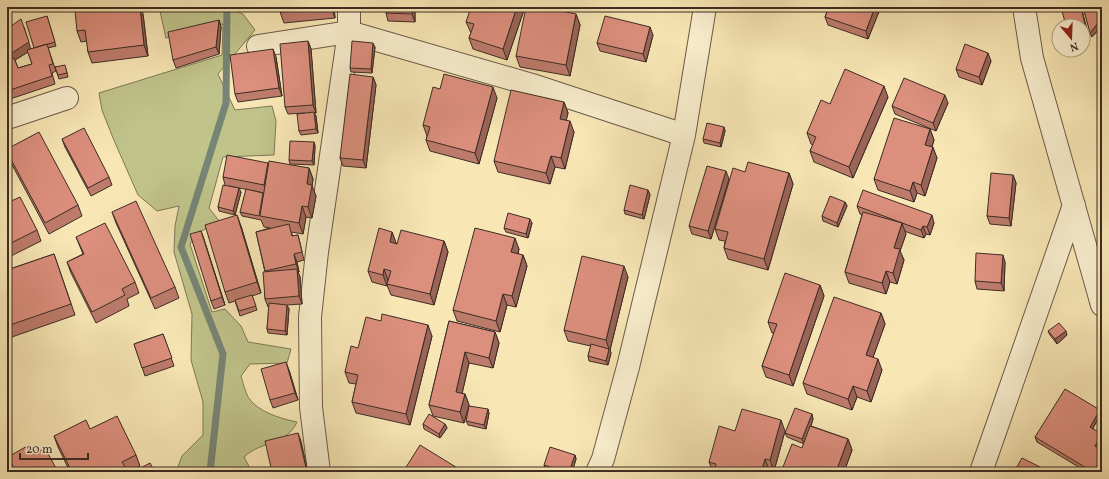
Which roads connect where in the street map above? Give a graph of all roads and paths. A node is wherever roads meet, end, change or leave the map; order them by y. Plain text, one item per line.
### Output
1 (349, 7) edge
2 (705, 7) edge
3 (1024, 7) edge
4 (349, 32) junction
5 (258, 46) dead end
6 (67, 98) dead end
7 (7, 118) edge
8 (684, 135) junction
9 (1074, 205) junction
10 (1102, 305) edge
11 (319, 472) edge
12 (597, 472) edge
13 (981, 472) edge

1 - 4 street
2 - 8 street
3 - 9 street
4 - 5 street
4 - 8 street
4 - 11 street
6 - 7 street
8 - 12 street
9 - 10 street
9 - 13 street

